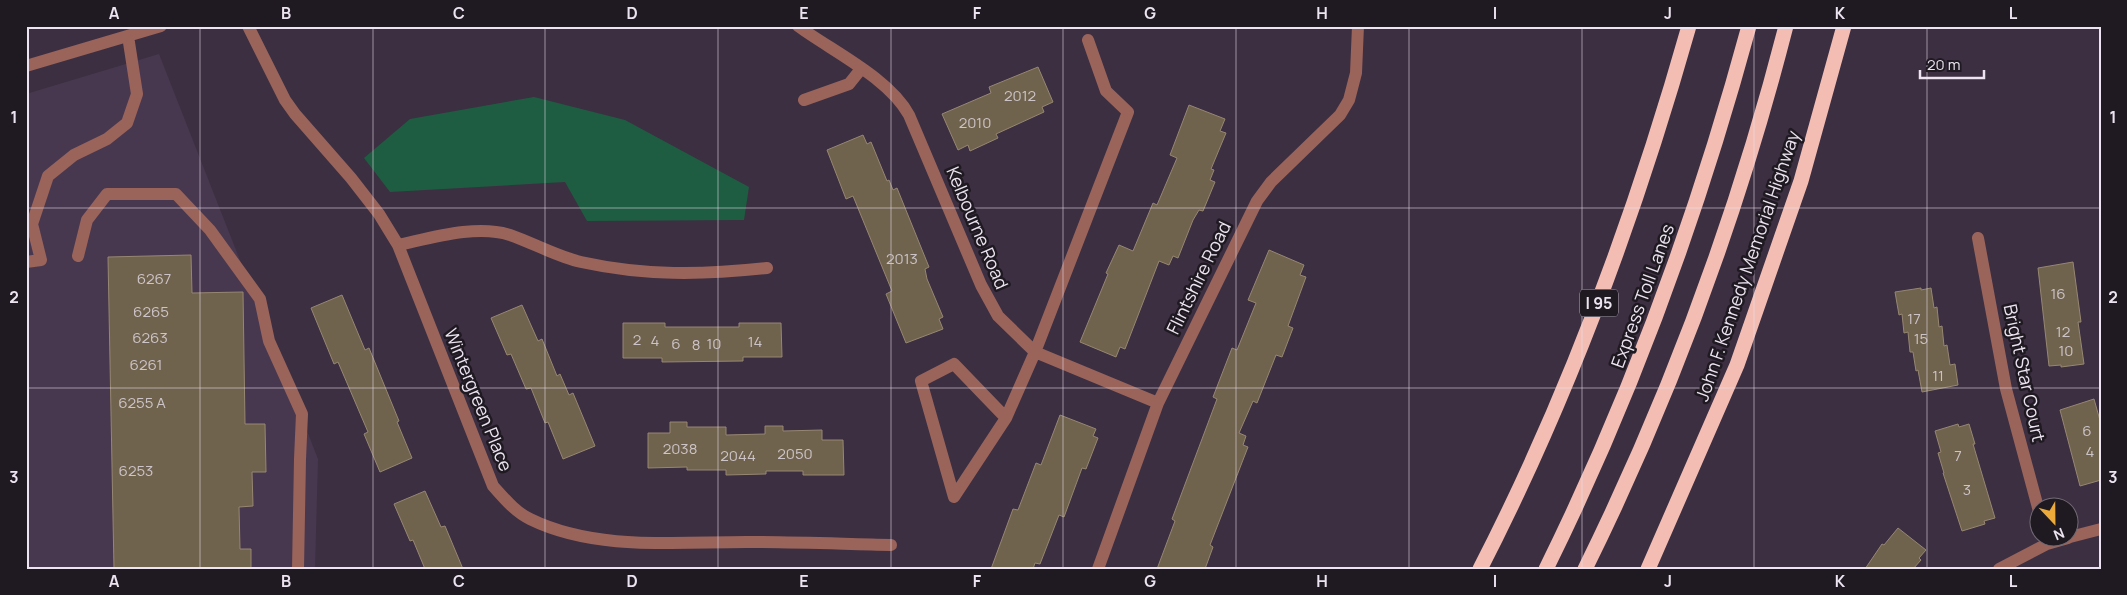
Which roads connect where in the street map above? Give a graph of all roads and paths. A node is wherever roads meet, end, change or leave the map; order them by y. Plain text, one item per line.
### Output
1 (161, 26) edge
2 (248, 26) edge
3 (798, 26) edge
4 (1358, 26) edge
5 (1689, 26) edge
6 (1749, 26) edge
7 (1786, 26) edge
8 (1844, 26) edge
9 (128, 36) junction
10 (1088, 40) dead end
11 (26, 66) edge
12 (861, 69) junction
13 (804, 100) dead end
14 (1978, 238) dead end
15 (398, 245) junction
16 (78, 256) dead end
17 (26, 262) edge
18 (766, 268) dead end
19 (1035, 352) junction
20 (1158, 404) junction
21 (1006, 418) junction
22 (2035, 498) edge
23 (2101, 529) edge
24 (2080, 534) edge
25 (891, 546) dead end
26 (2034, 548) edge
27 (298, 569) edge
28 (1098, 569) edge
29 (1480, 569) edge
30 (1546, 569) edge
31 (1585, 569) edge
32 (1648, 569) edge
33 (1999, 569) edge

1 - 9 street
2 - 15 street, Wintergreen Place
3 - 12 street, Kelbourne Road
4 - 20 street, Flintshire Road
5 - 29 highway, I 95
6 - 30 highway, Express Toll Lanes
7 - 31 highway
8 - 32 highway, John F. Kennedy Memorial Highway
9 - 11 street
9 - 17 street
10 - 19 street
12 - 13 street
12 - 19 street, Kelbourne Road
14 - 22 street, Bright Star Court
15 - 18 street
15 - 25 street, Wintergreen Place
16 - 27 street
19 - 20 street, Kelbourne Road
19 - 21 street
20 - 28 street, Flintshire Road
21 - 21 street
23 - 24 street
26 - 33 street

